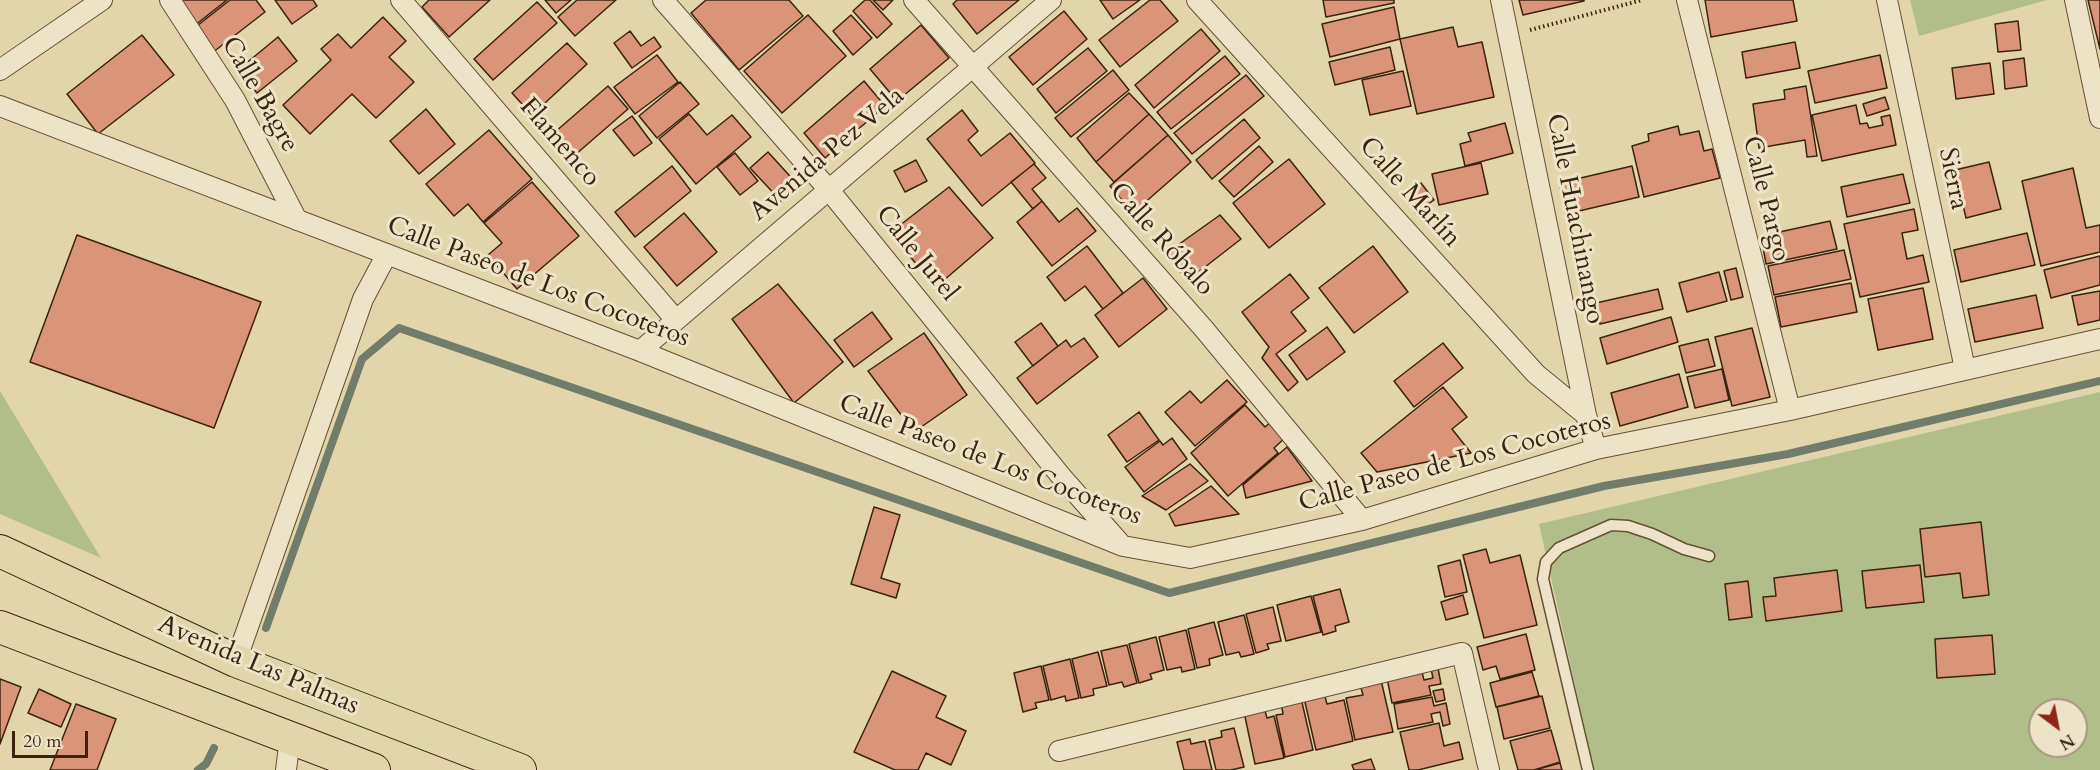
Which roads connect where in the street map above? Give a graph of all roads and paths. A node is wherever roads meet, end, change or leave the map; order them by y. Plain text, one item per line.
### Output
1 (102, 0) edge
2 (170, 0) edge
3 (400, 0) edge
4 (663, 0) edge
5 (914, 0) edge
6 (1051, 0) edge
7 (1197, 0) edge
8 (1501, 0) edge
9 (1642, 0) edge
10 (1687, 0) edge
11 (1887, 0) edge
12 (2074, 0) edge
13 (1509, 36) junction
14 (972, 68) junction
15 (0, 70) edge
16 (0, 106) edge
17 (2100, 118) edge
18 (829, 190) junction
19 (297, 220) junction
20 (387, 254) junction
21 (675, 320) junction
22 (2100, 339) edge
23 (640, 351) junction
24 (1965, 369) junction
25 (1790, 410) junction
26 (1586, 415) junction
27 (1596, 449) junction
28 (1362, 520) junction
29 (1123, 546) junction
30 (0, 551) edge
31 (1709, 556) dead end
32 (0, 627) edge
33 (236, 661) junction
34 (290, 738) junction
35 (1059, 751) dead end
36 (286, 770) edge
37 (374, 770) edge
38 (520, 770) edge
39 (1489, 770) edge
40 (1588, 770) edge

1 - 15 street
2 - 19 street, Calle Bagre
3 - 21 street, Flamenco
4 - 18 street, Calle Jurel
5 - 14 street, Calle Róbalo
6 - 14 street, Avenida Pez Vela
7 - 26 street, Calle Marlín
8 - 13 street, Calle Huachinango
9 - 13 path
10 - 25 street, Calle Pargo
11 - 24 street, Sierra
12 - 17 street
13 - 26 street, Calle Huachinango
14 - 18 street, Avenida Pez Vela
14 - 28 street, Calle Róbalo
16 - 19 street, Calle Paseo de Los Cocoteros
18 - 21 street, Avenida Pez Vela
18 - 29 street, Calle Jurel
19 - 20 street, Calle Paseo de Los Cocoteros
20 - 23 street, Calle Paseo de Los Cocoteros
20 - 33 street
21 - 23 street, Avenida Pez Vela
22 - 24 street, Calle Paseo de Los Cocoteros
23 - 29 street, Calle Paseo de Los Cocoteros
24 - 25 street, Calle Paseo de Los Cocoteros
25 - 27 street, Calle Paseo de Los Cocoteros
26 - 27 street, Calle Huachinango
27 - 28 street, Calle Paseo de Los Cocoteros
28 - 29 street, Calle Paseo de Los Cocoteros
30 - 33 main road, Avenida Las Palmas
31 - 40 lane
32 - 34 main road, Avenida Las Palmas
33 - 38 main road, Avenida Las Palmas
34 - 36 street
34 - 37 main road, Avenida Las Palmas
35 - 39 street

